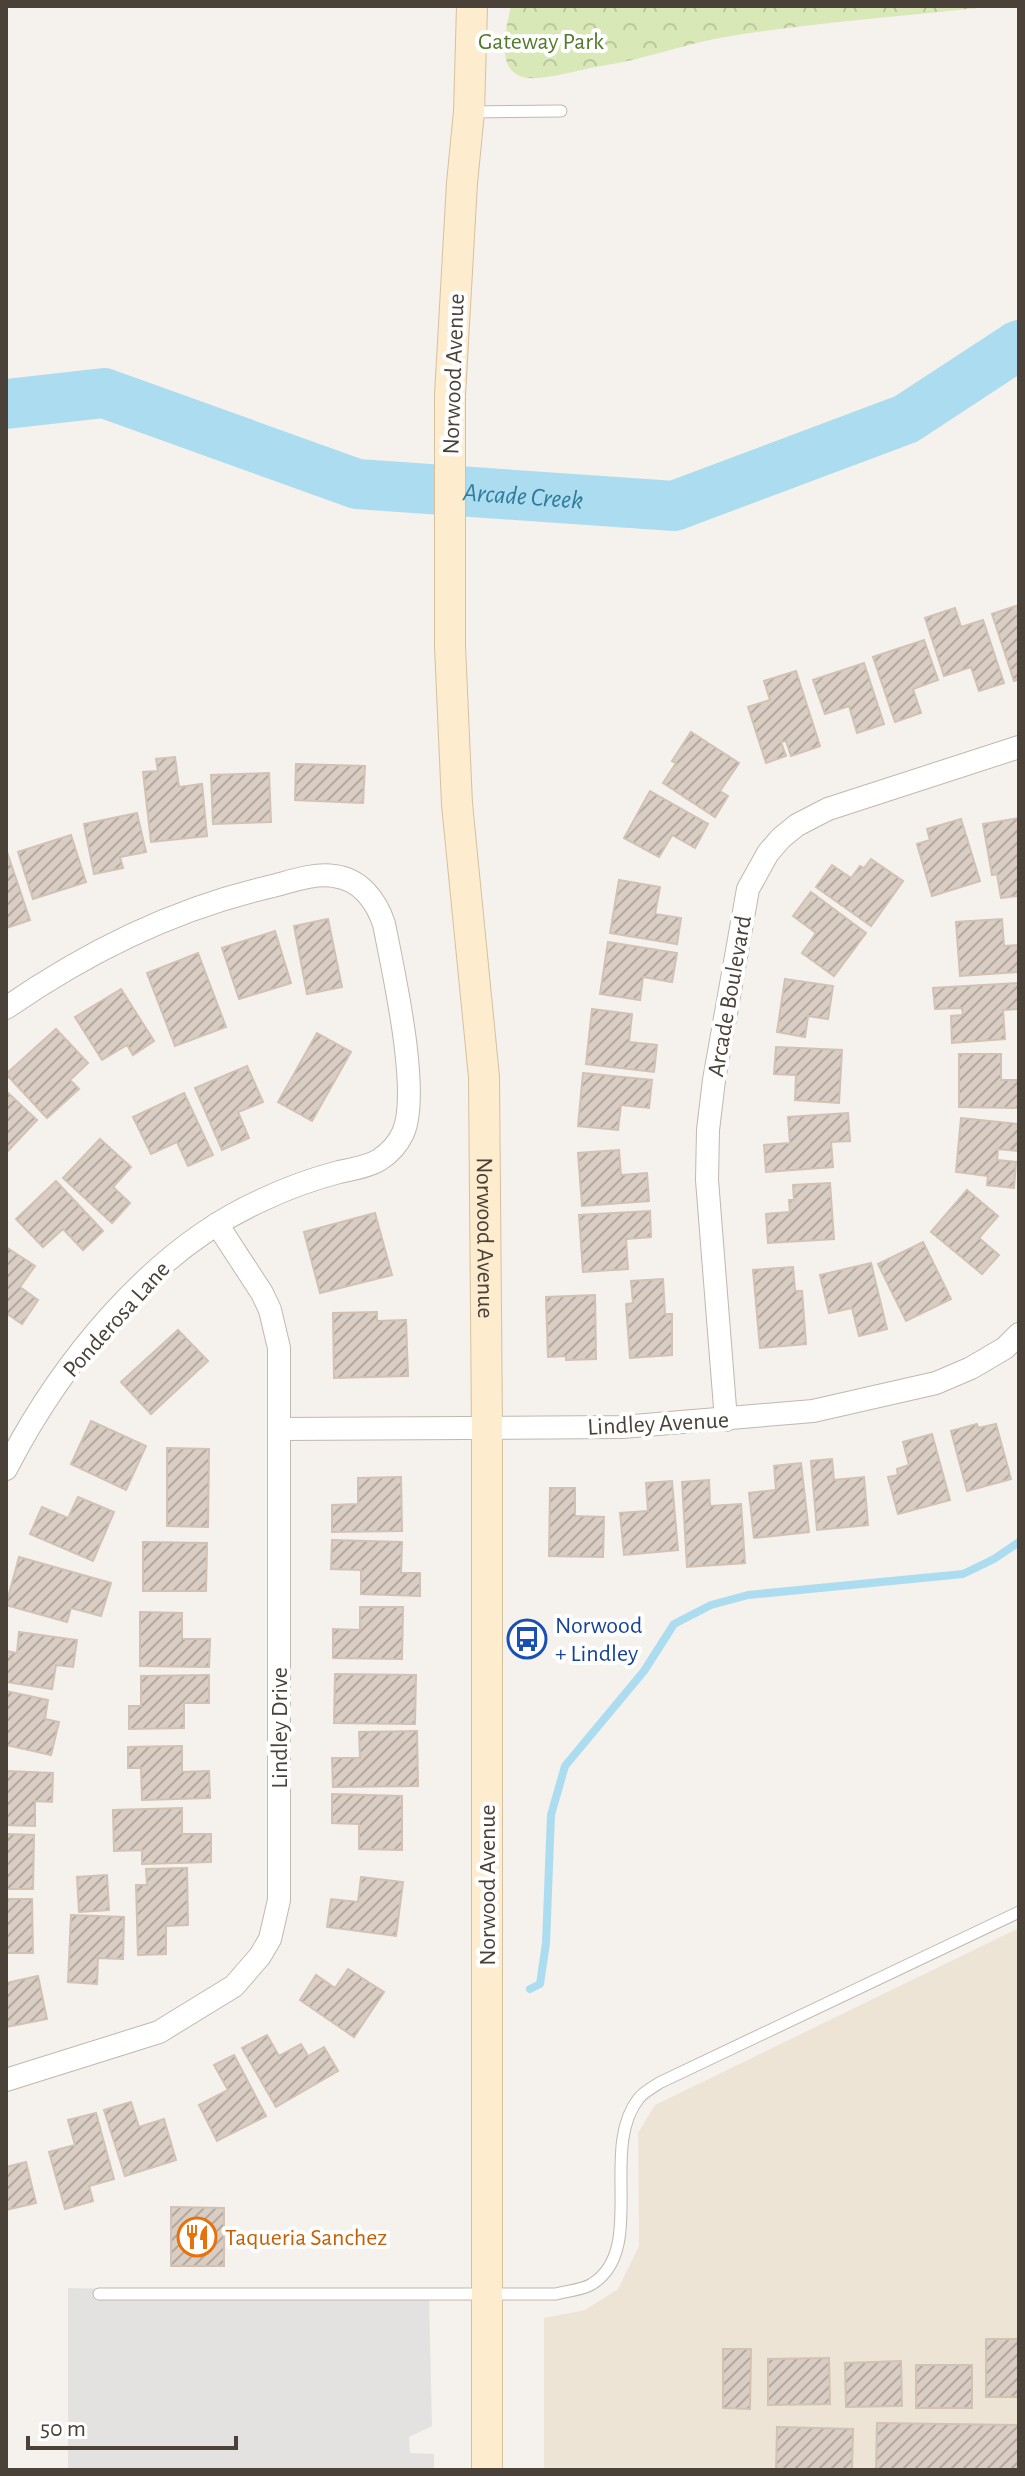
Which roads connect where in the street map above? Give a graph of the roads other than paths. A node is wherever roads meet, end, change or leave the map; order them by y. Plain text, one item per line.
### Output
1 (472, 6) edge
2 (561, 111) dead end
3 (469, 112) junction
4 (1019, 747) edge
5 (6, 1008) edge
6 (217, 1224) junction
7 (1019, 1334) edge
8 (726, 1420) junction
9 (487, 1428) junction
10 (280, 1429) junction
11 (6, 1469) edge
12 (1019, 1912) edge
13 (6, 2080) edge
14 (99, 2294) dead end
15 (487, 2294) junction
16 (487, 2470) edge

1 - 3 main road, Norwood Avenue
2 - 3 lane
3 - 9 main road, Norwood Avenue
4 - 8 street, Arcade Boulevard
5 - 6 street, Ponderosa Lane
6 - 10 street, Lindley Drive
6 - 11 street, Ponderosa Lane
7 - 8 street, Lindley Avenue
8 - 9 street, Lindley Avenue
9 - 10 street, Lindley Avenue
9 - 15 main road, Norwood Avenue
10 - 13 street, Lindley Drive
12 - 15 lane
14 - 15 lane
15 - 16 main road, Norwood Avenue

